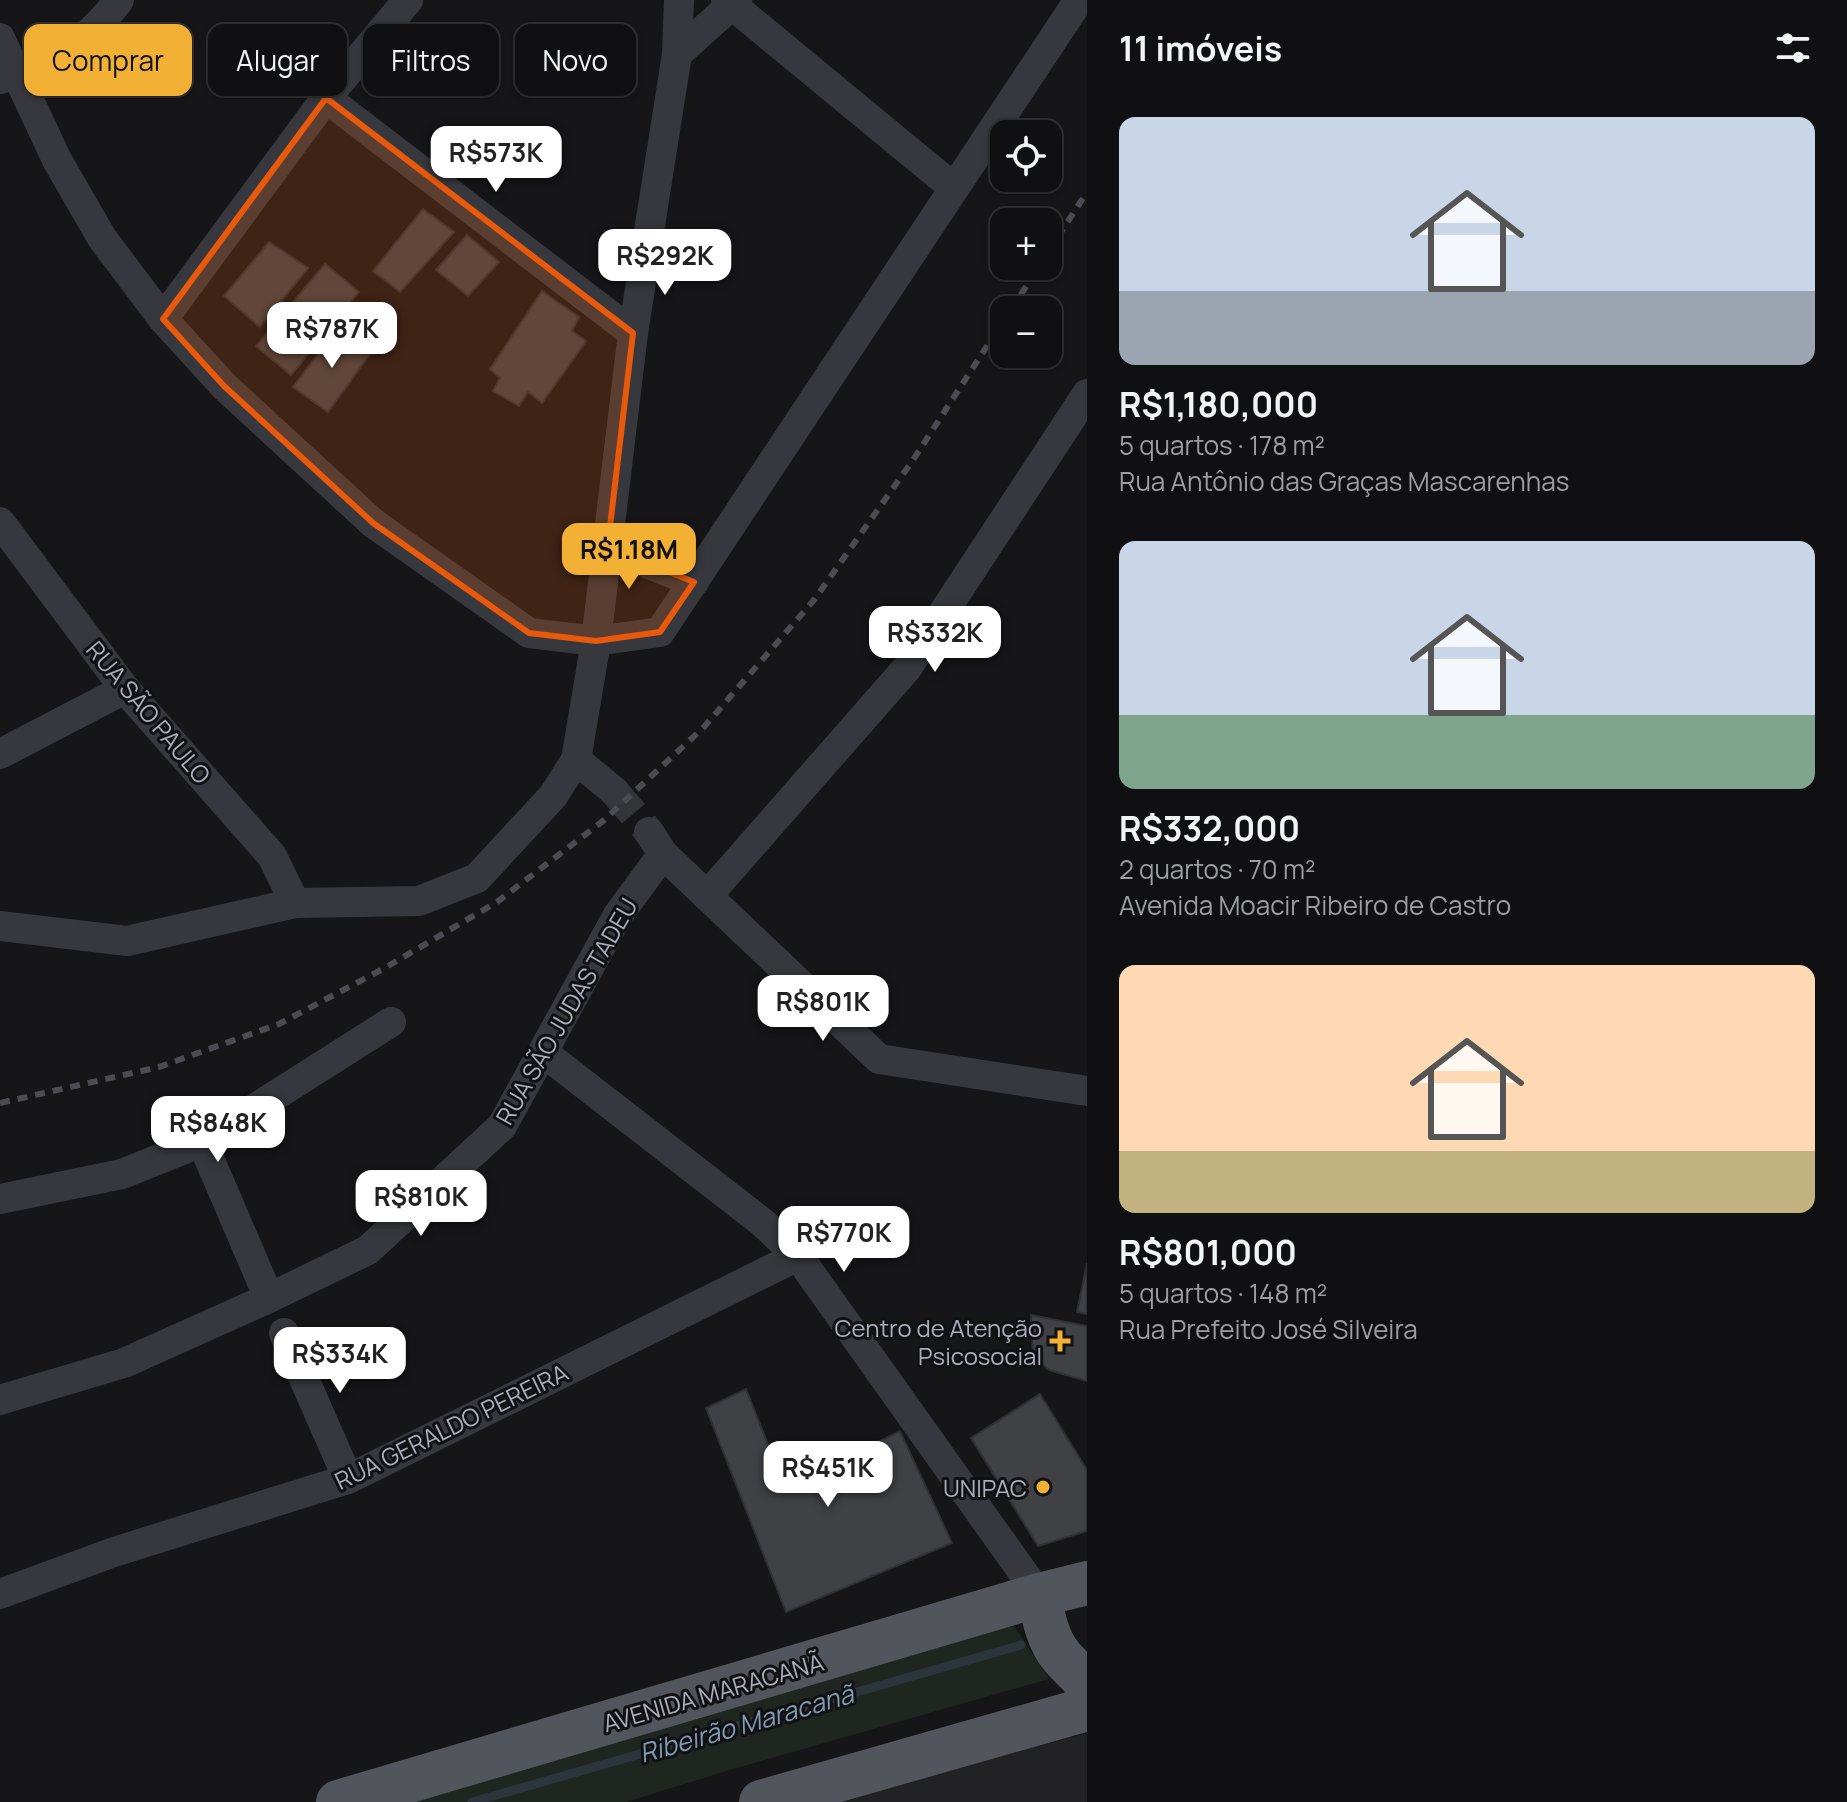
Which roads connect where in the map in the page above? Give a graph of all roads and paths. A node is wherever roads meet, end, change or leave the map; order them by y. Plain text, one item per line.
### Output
1 (119, 0) edge
2 (408, 0) edge
3 (679, 0) edge
4 (1079, 0) edge
5 (732, 2) edge
6 (0, 38) edge
7 (677, 54) junction
8 (9, 77) edge
9 (326, 98) junction
10 (954, 188) junction
11 (163, 319) junction
12 (633, 333) junction
13 (1087, 394) edge
14 (0, 522) edge
15 (609, 535) junction
16 (694, 582) junction
17 (596, 641) junction
18 (125, 689) junction
19 (0, 754) edge
20 (576, 760) junction
21 (614, 791) tunnel mouth
22 (707, 896) junction
23 (295, 903) junction
24 (0, 926) edge
25 (391, 1022) dead end
26 (544, 1053) junction
27 (1087, 1091) edge
28 (202, 1142) junction
29 (0, 1199) edge
30 (798, 1256) junction
31 (269, 1298) junction
32 (284, 1333) dead end
33 (0, 1400) edge
34 (348, 1479) junction
35 (1087, 1583) edge
36 (0, 1594) edge
37 (1039, 1595) junction
38 (1087, 1595) edge
39 (1084, 1689) edge
40 (338, 1802) edge
41 (761, 1802) edge

1 - 8 street
2 - 9 street
3 - 7 street
4 - 10 street
5 - 7 street
5 - 10 street
6 - 8 street
7 - 12 street
8 - 11 street
9 - 11 street
9 - 12 street
10 - 16 street
11 - 17 street
12 - 15 street
13 - 22 street
14 - 18 street, RUA SÃO PAULO
15 - 16 street
15 - 17 street
16 - 17 street
17 - 20 street
18 - 19 street
18 - 23 street, RUA SÃO PAULO
20 - 21 street
20 - 23 street
22 - 26 street, RUA SÃO JUDAS TADEU
22 - 27 street
23 - 24 street
25 - 28 street
26 - 30 street
26 - 31 street, RUA SÃO JUDAS TADEU
28 - 29 street
28 - 31 street
30 - 34 street, RUA GERALDO PEREIRA
30 - 37 street
31 - 33 street, RUA SÃO JUDAS TADEU
32 - 34 street
34 - 36 street, RUA GERALDO PEREIRA
35 - 37 main road, AVENIDA MARACANÃ
37 - 39 main road
37 - 40 main road, AVENIDA MARACANÃ
38 - 39 main road
39 - 41 main road

